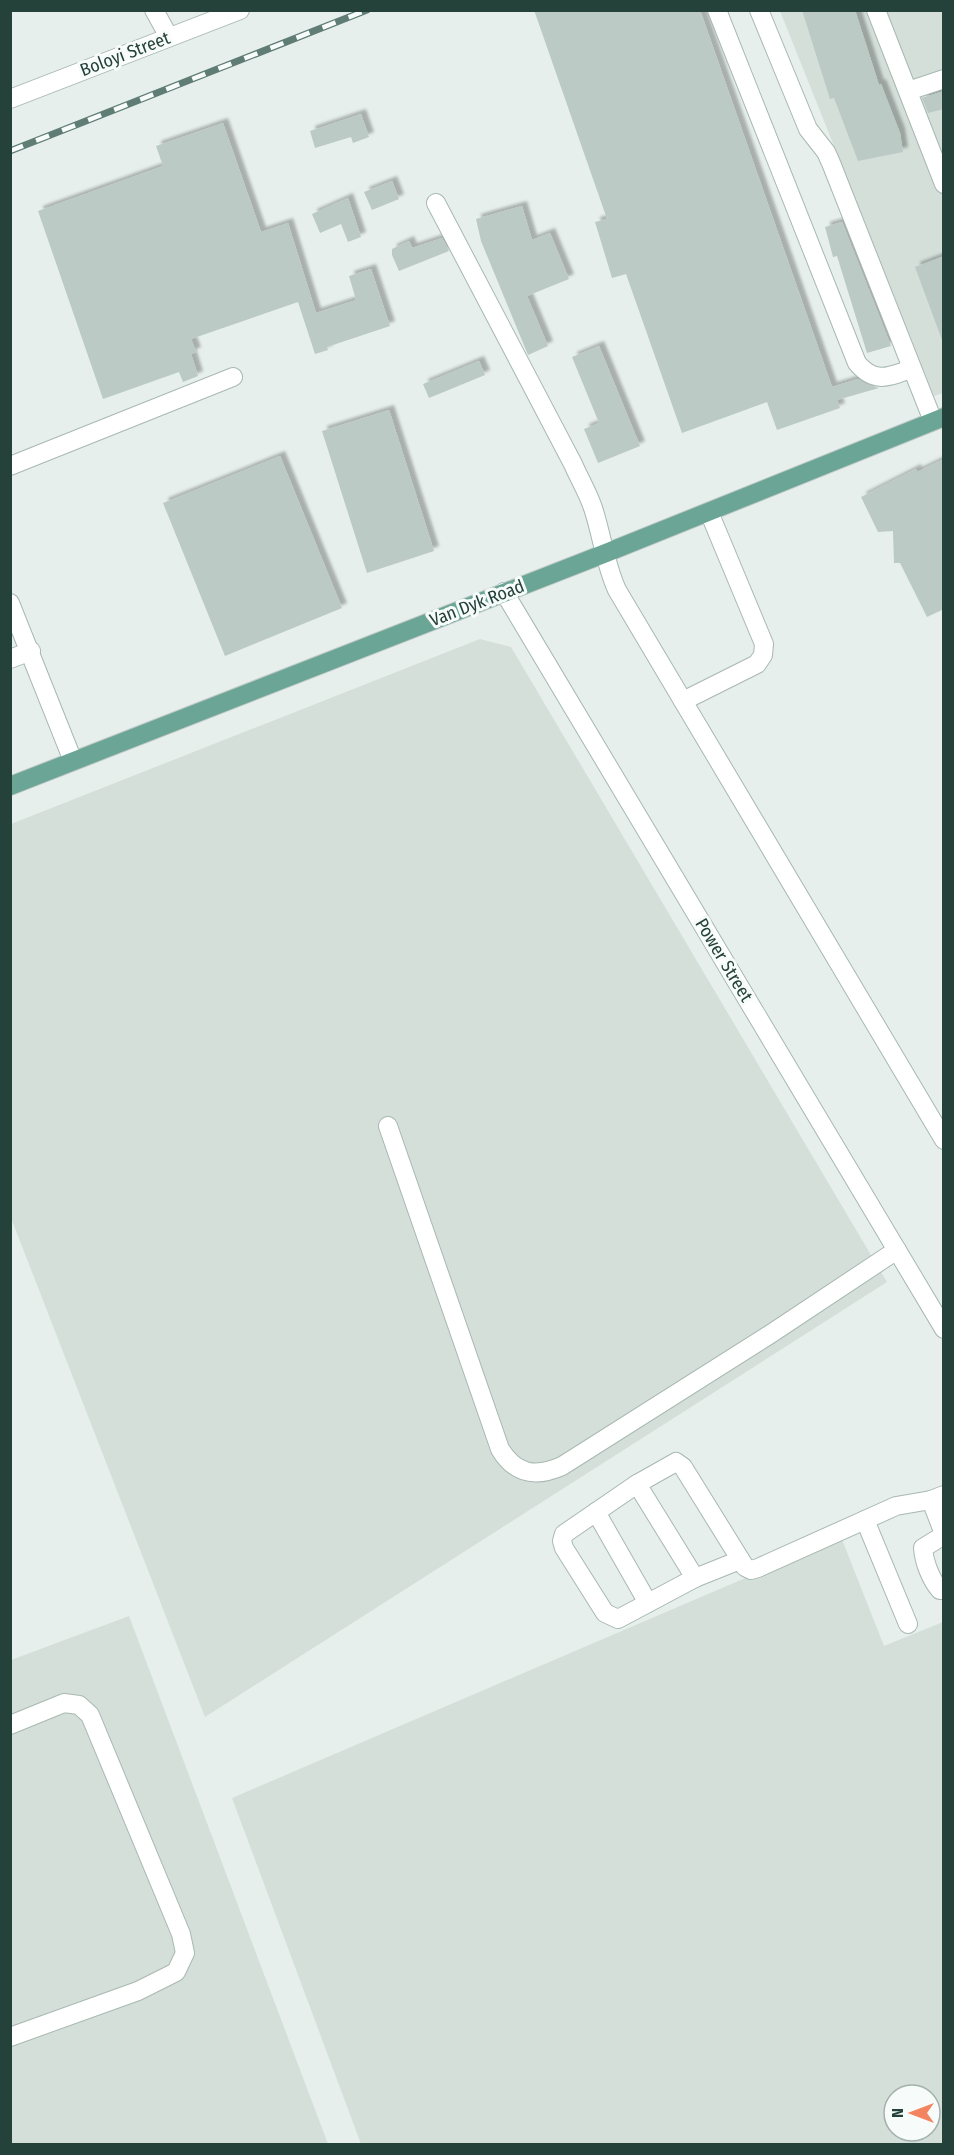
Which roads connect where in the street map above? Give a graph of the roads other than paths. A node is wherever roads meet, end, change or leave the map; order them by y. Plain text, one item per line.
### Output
1 (154, 10) edge
2 (240, 10) edge
3 (717, 10) edge
4 (759, 10) edge
5 (876, 10) edge
6 (169, 37) junction
7 (944, 79) edge
8 (908, 91) junction
9 (10, 99) edge
10 (944, 184) edge
11 (436, 203) dead end
12 (911, 369) junction
13 (233, 377) dead end
14 (938, 419) edge
15 (10, 466) edge
16 (709, 512) junction
17 (606, 553) junction
18 (504, 592) junction
19 (10, 603) edge
20 (31, 651) junction
21 (10, 659) edge
22 (683, 701) junction
23 (74, 761) junction
24 (10, 786) edge
25 (388, 1126) dead end
26 (944, 1140) edge
27 (897, 1250) junction
28 (944, 1329) edge
29 (636, 1484) junction
30 (937, 1498) edge
31 (596, 1512) junction
32 (865, 1520) junction
33 (944, 1535) edge
34 (740, 1560) junction
35 (695, 1578) junction
36 (944, 1590) edge
37 (648, 1603) junction
38 (908, 1624) dead end
39 (10, 1725) edge
40 (10, 2037) edge

1 - 6 street
2 - 6 street, Boloyi Street
3 - 12 street
4 - 12 street
5 - 8 street
6 - 9 street, Boloyi Street
7 - 8 street
8 - 10 street
11 - 17 street
12 - 14 street
13 - 15 street
14 - 16 main road, Van Dyk Road
16 - 17 main road, Van Dyk Road
16 - 22 street
17 - 18 main road, Van Dyk Road
17 - 22 street
18 - 23 main road, Van Dyk Road
18 - 27 street, Power Street
19 - 20 street
20 - 21 street
20 - 23 street
22 - 26 street
23 - 24 main road, Van Dyk Road
25 - 27 street
27 - 28 street, Power Street
29 - 31 street
29 - 34 street
29 - 35 street
30 - 32 street
30 - 33 street
31 - 37 street
31 - 37 street
32 - 34 street
32 - 38 street
33 - 36 street
34 - 35 street
35 - 37 street
39 - 40 street

